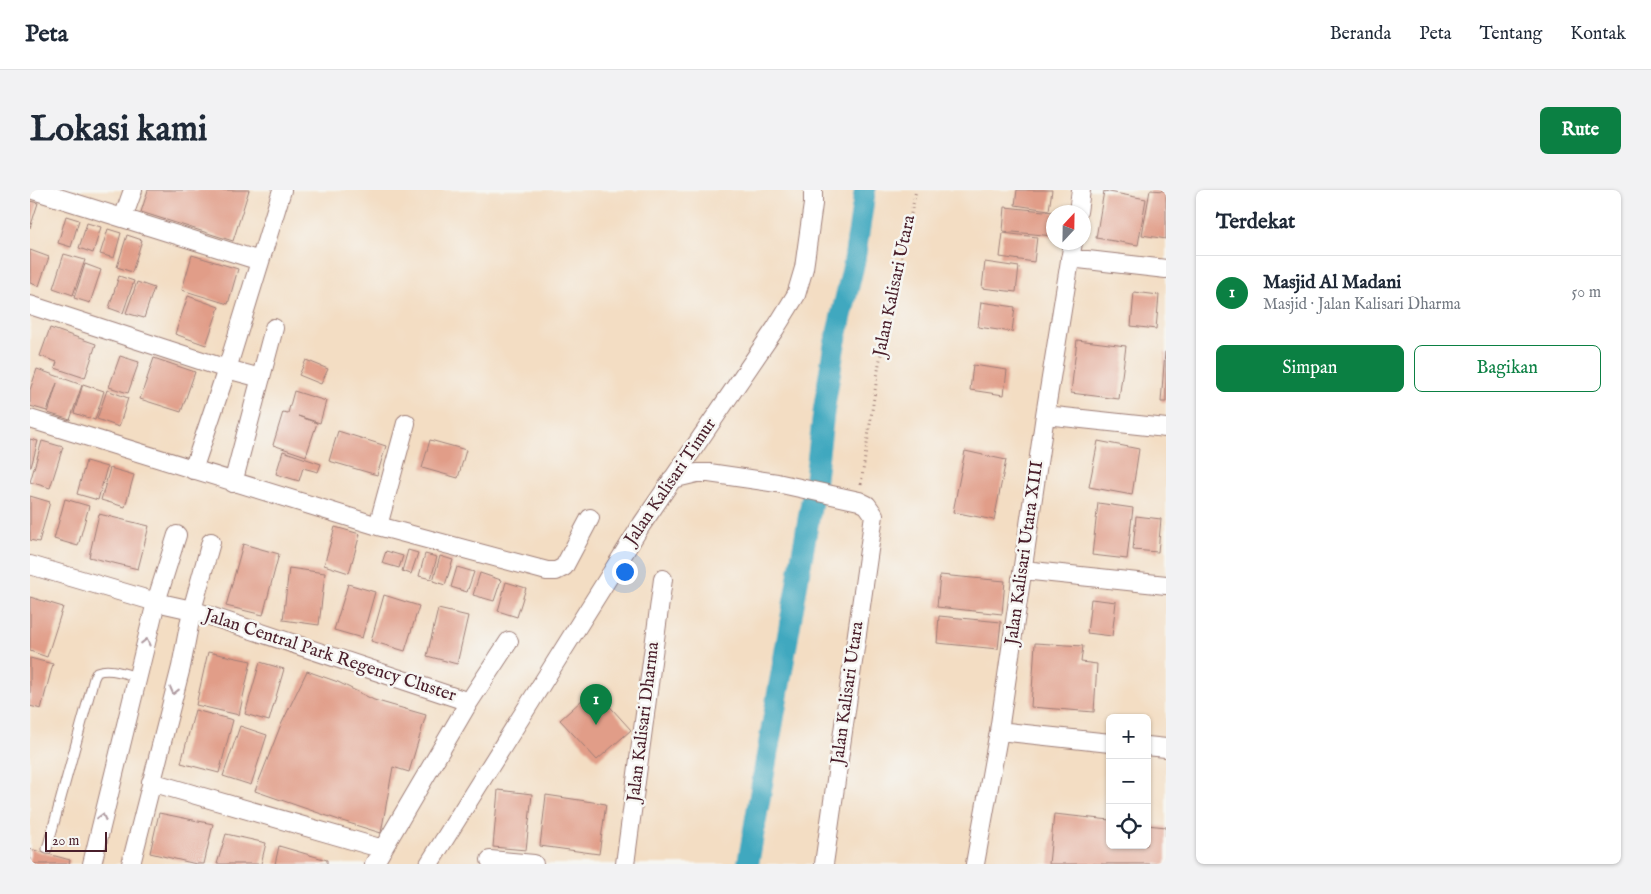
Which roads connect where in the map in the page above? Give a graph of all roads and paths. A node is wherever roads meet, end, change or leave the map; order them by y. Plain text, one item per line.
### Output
1 (33, 190) edge
2 (134, 190) edge
3 (282, 190) edge
4 (813, 190) edge
5 (916, 190) edge
6 (1082, 190) edge
7 (1079, 205) edge
8 (123, 218) junction
9 (1072, 250) edge
10 (260, 261) junction
11 (1166, 269) edge
12 (30, 305) edge
13 (274, 328) dead end
14 (227, 369) junction
15 (261, 378) junction
16 (1045, 415) junction
17 (30, 419) edge
18 (406, 423) dead end
19 (1166, 428) edge
20 (193, 470) junction
21 (672, 478) junction
22 (233, 482) junction
23 (859, 502) junction
24 (590, 518) dead end
25 (378, 526) junction
26 (177, 535) dead end
27 (211, 542) dead end
28 (30, 565) edge
29 (1023, 570) junction
30 (663, 579) dead end
31 (1166, 585) edge
32 (156, 602) junction
33 (192, 610) junction
34 (509, 641) dead end
35 (138, 677) junction
36 (469, 702) junction
37 (999, 731) junction
38 (1106, 742) edge
39 (1151, 746) edge
40 (1166, 748) edge
41 (151, 782) junction
42 (47, 848) dead end
43 (378, 857) edge
44 (490, 860) dead end
45 (92, 864) edge
46 (131, 864) edge
47 (429, 864) edge
48 (534, 864) edge
49 (625, 864) edge
50 (824, 864) edge
51 (975, 864) edge

1 - 8 street
2 - 8 street
3 - 10 street
4 - 21 street, Jalan Kalisari Timur
5 - 23 path, Jalan Kalisari Utara
6 - 7 street
8 - 10 street
9 - 11 street
9 - 16 street, Jalan Kalisari Utara XIII
10 - 14 street
12 - 14 street
13 - 15 street
14 - 15 street
14 - 20 street
15 - 22 street
16 - 19 street
16 - 29 street, Jalan Kalisari Utara XIII
17 - 20 street
18 - 25 street
20 - 22 street
21 - 23 street
21 - 47 street, Jalan Kalisari Timur
22 - 25 street
23 - 50 street, Jalan Kalisari Utara
24 - 25 street
26 - 32 street
27 - 33 street
28 - 32 street, Jalan Central Park Regency Cluster
29 - 31 street
29 - 37 street, Jalan Kalisari Utara XIII
30 - 49 street, Jalan Kalisari Dharma
32 - 33 street, Jalan Central Park Regency Cluster
35 -> 32 street
33 - 36 street, Jalan Central Park Regency Cluster
33 -> 41 street, Jalan Central Park Regency Cluster
34 - 36 street, Jalan Central Park Regency Cluster
35 - 42 lane
45 -> 35 street
36 - 43 street, Jalan Central Park Regency Cluster
37 - 38 street
37 - 51 street, Jalan Kalisari Utara XIII
39 - 40 street
41 - 43 street, Jalan Central Park Regency Cluster
41 - 46 street, Jalan Central Park Regency Cluster
44 - 48 street

